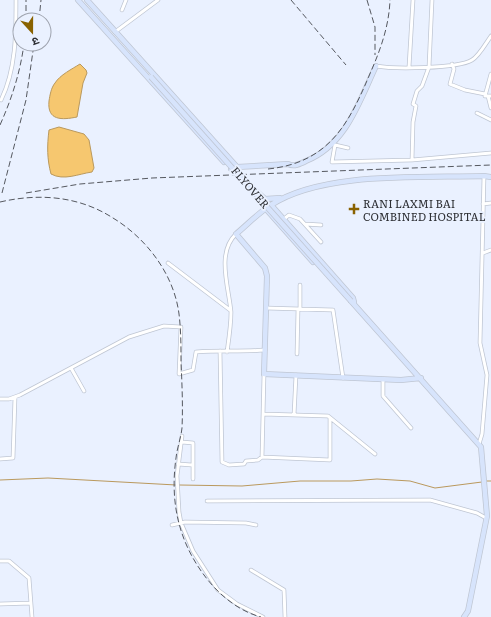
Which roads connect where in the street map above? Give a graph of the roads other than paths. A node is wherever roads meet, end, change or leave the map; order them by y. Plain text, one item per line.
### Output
1 (16, 0) edge
2 (78, 0) edge
3 (82, 0) edge
4 (86, 0) edge
5 (126, 0) edge
6 (158, 0) edge
7 (413, 0) edge
8 (432, 0) edge
9 (122, 10) dead end
10 (115, 32) junction
11 (491, 36) edge
12 (132, 56) junction
13 (452, 64) junction
14 (376, 66) joint
15 (409, 67) junction
16 (429, 67) junction
17 (146, 71) junction
18 (491, 74) edge
19 (488, 95) edge
20 (1, 100) dead end
21 (491, 108) edge
22 (476, 113) dead end
23 (491, 120) edge
24 (348, 148) dead end
25 (491, 153) edge
26 (412, 160) junction
27 (484, 176) junction
28 (491, 177) edge
29 (339, 182) junction
30 (248, 184) junction
31 (483, 204) junction
32 (491, 204) edge
33 (271, 205) junction
34 (266, 209) junction
35 (284, 219) junction
36 (305, 224) junction
37 (321, 225) dead end
38 (236, 234) junction
39 (321, 242) dead end
40 (491, 250) edge
41 (483, 253) junction
42 (168, 263) dead end
43 (300, 285) dead end
44 (353, 302) junction
45 (266, 308) junction
46 (299, 309) junction
47 (230, 310) junction
48 (265, 350) junction
49 (220, 351) junction
50 (228, 352) junction
51 (297, 354) dead end
52 (71, 368) junction
53 (264, 374) junction
54 (296, 375) junction
55 (343, 378) junction
56 (421, 378) junction
57 (383, 380) junction
58 (84, 391) dead end
59 (15, 397) junction
60 (0, 399) edge
61 (263, 414) junction
62 (294, 415) junction
63 (330, 418) junction
64 (411, 428) dead end
65 (182, 436) dead end
66 (182, 442) junction
67 (479, 444) junction
68 (375, 454) dead end
69 (262, 457) junction
70 (0, 459) edge
71 (178, 464) junction
72 (192, 465) junction
73 (193, 479) dead end
74 (207, 500) dead end
75 (489, 506) edge
76 (486, 518) junction
77 (181, 523) junction
78 (172, 525) dead end
79 (256, 525) dead end
80 (0, 562) edge
81 (251, 570) dead end
82 (31, 603) junction
83 (0, 604) edge
84 (32, 617) edge
85 (263, 617) edge
86 (285, 617) edge
87 (464, 617) edge

1 - 20 street
2 - 12 street
3 - 12 street
4 - 10 street
5 - 9 street
6 - 10 street
7 - 15 street
8 - 16 street
10 - 12 street
11 - 13 street
12 - 17 street
13 - 16 street
13 - 19 street
14 - 15 street
14 - 17 street
15 - 16 street
16 - 26 street
17 - 30 street, FLYOVER, bridge
18 - 19 street
19 - 21 street
22 - 23 street
24 - 26 street
25 - 26 street
27 - 28 street
27 - 29 street
27 - 31 street
29 - 30 street, bridge
29 - 33 street
30 - 44 street, FLYOVER, bridge
31 - 32 street
31 - 41 street
33 - 34 street
33 - 35 street
34 - 38 street
34 - 44 street
35 - 36 street
35 - 44 street
36 - 37 street
36 - 39 street
38 - 45 street
38 - 47 street
40 - 41 street
41 - 67 street
42 - 47 street
43 - 46 street
44 - 56 street
45 - 46 street
45 - 48 street
46 - 51 street
46 - 55 street
47 - 50 street
48 - 50 street
48 - 53 street
49 - 50 street
49 - 52 street
49 - 69 street
52 - 58 street
52 - 59 street
53 - 54 street
53 - 61 street
54 - 55 street
54 - 62 street
55 - 57 street
56 - 57 street
56 - 67 street
57 - 64 street
59 - 60 street
59 - 70 street
61 - 62 street
61 - 69 street
62 - 63 street
63 - 68 street
63 - 69 street
65 - 66 street
66 - 71 street
66 - 72 street
67 - 75 street
71 - 72 street
71 - 77 street
72 - 73 street
74 - 76 street
75 - 76 street
76 - 87 street
77 - 78 street
77 - 79 street
77 - 85 street
80 - 82 street
81 - 86 street
82 - 83 street
82 - 84 street

